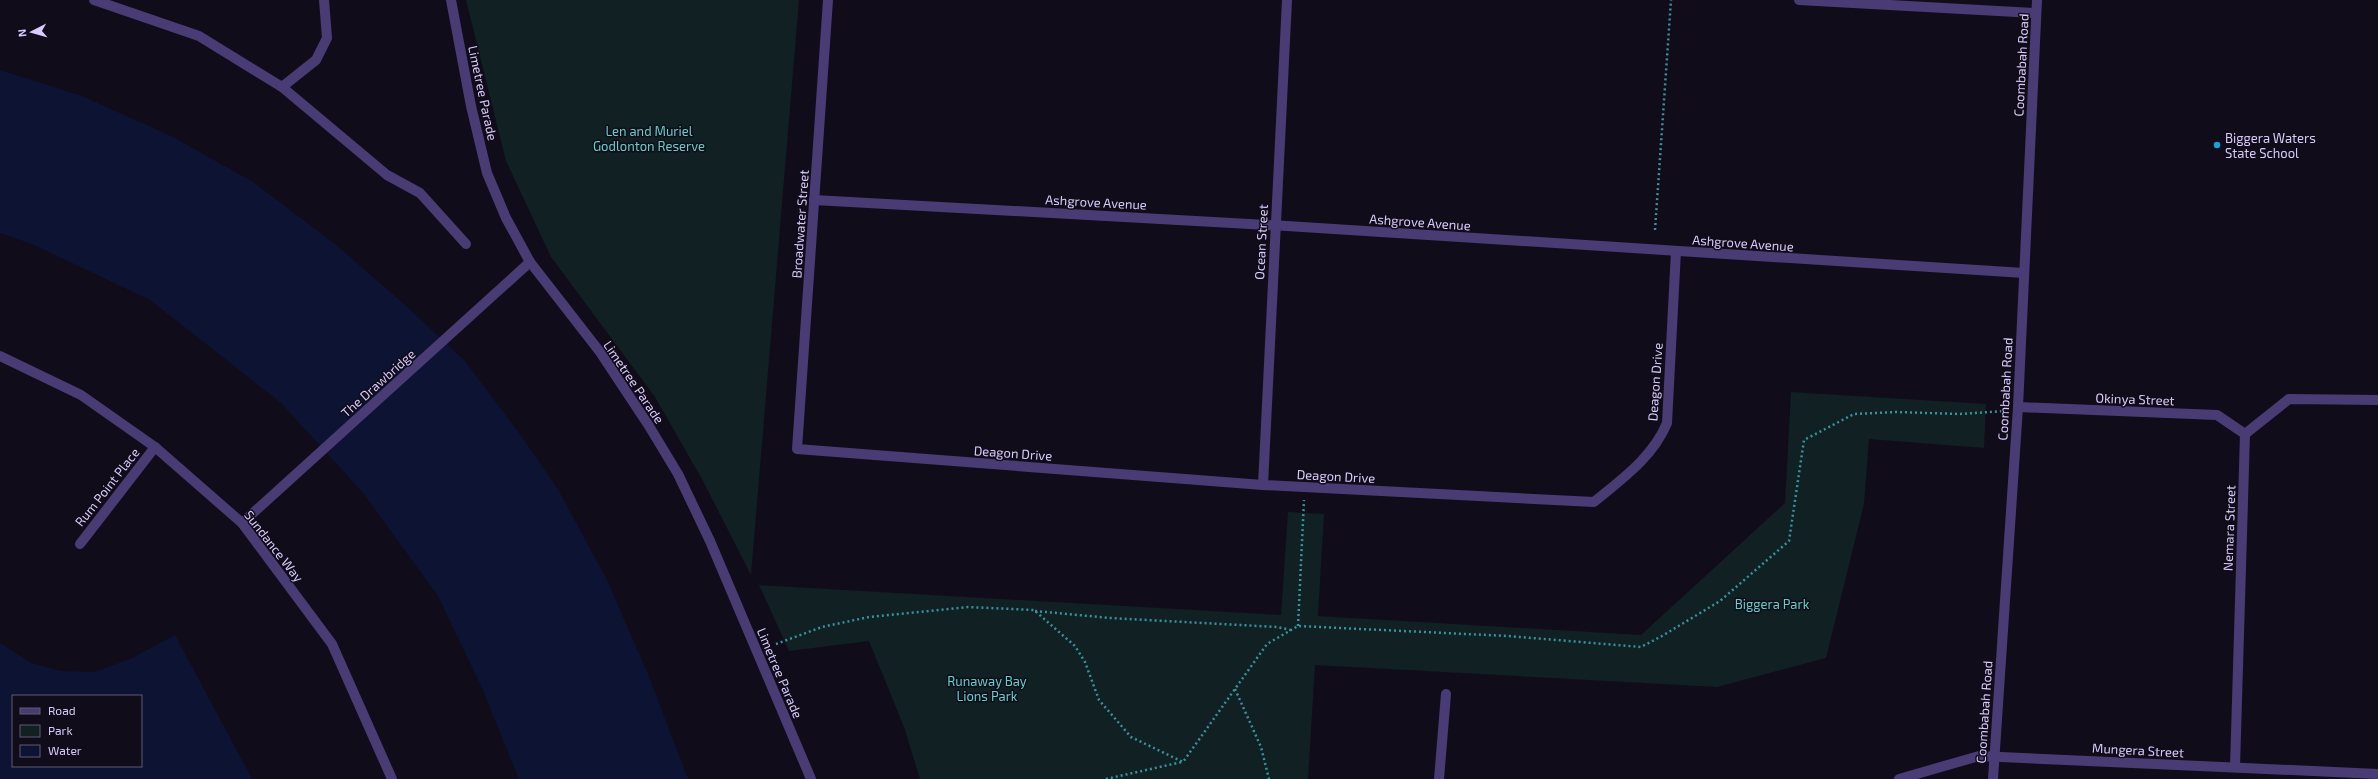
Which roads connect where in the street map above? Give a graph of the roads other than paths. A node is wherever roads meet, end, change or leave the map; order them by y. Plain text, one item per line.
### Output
1 (94, 0) edge
2 (324, 0) edge
3 (451, 0) edge
4 (828, 0) edge
5 (1287, 0) edge
6 (1799, 0) edge
7 (2037, 0) edge
8 (2036, 13) junction
9 (282, 87) junction
10 (814, 200) junction
11 (1275, 225) junction
12 (466, 244) dead end
13 (1676, 251) junction
14 (530, 262) junction
15 (2024, 273) junction
16 (0, 356) edge
17 (2378, 400) edge
18 (2016, 409) junction
19 (2245, 434) junction
20 (155, 447) junction
21 (797, 449) joint
22 (1262, 485) junction
23 (242, 523) junction
24 (80, 544) dead end
25 (1446, 694) dead end
26 (1994, 756) junction
27 (2235, 767) junction
28 (2378, 774) edge
29 (392, 779) edge
30 (811, 779) edge
31 (1439, 779) edge
32 (1900, 779) edge
33 (1993, 779) edge

1 - 9 street
2 - 9 street
3 - 14 street, Limetree Parade
4 - 10 street, Broadwater Street
5 - 11 street, Ocean Street
6 - 8 street
7 - 8 street, Coombabah Road
8 - 15 street, Coombabah Road
9 - 12 street
10 - 11 street, Ashgrove Avenue
10 - 21 street, Broadwater Street
11 - 13 street, Ashgrove Avenue
11 - 22 street, Ocean Street
13 - 15 street, Ashgrove Avenue
13 - 22 street, Deagon Drive
14 - 23 street, The Drawbridge
14 - 30 street, Limetree Parade
15 - 18 street, Coombabah Road
16 - 20 street, Sundance Way
17 - 19 street
18 - 19 street, Okinya Street
18 - 26 street, Coombabah Road
19 - 27 street, Nemara Street
20 - 23 street, Sundance Way
20 - 24 street, Rum Point Place
21 - 22 street, Deagon Drive
23 - 29 street, Sundance Way
25 - 31 street
26 - 27 street, Mungera Street
26 - 32 street, Mungera Street
26 - 33 street, Coombabah Road
27 - 28 street, Mungera Street

